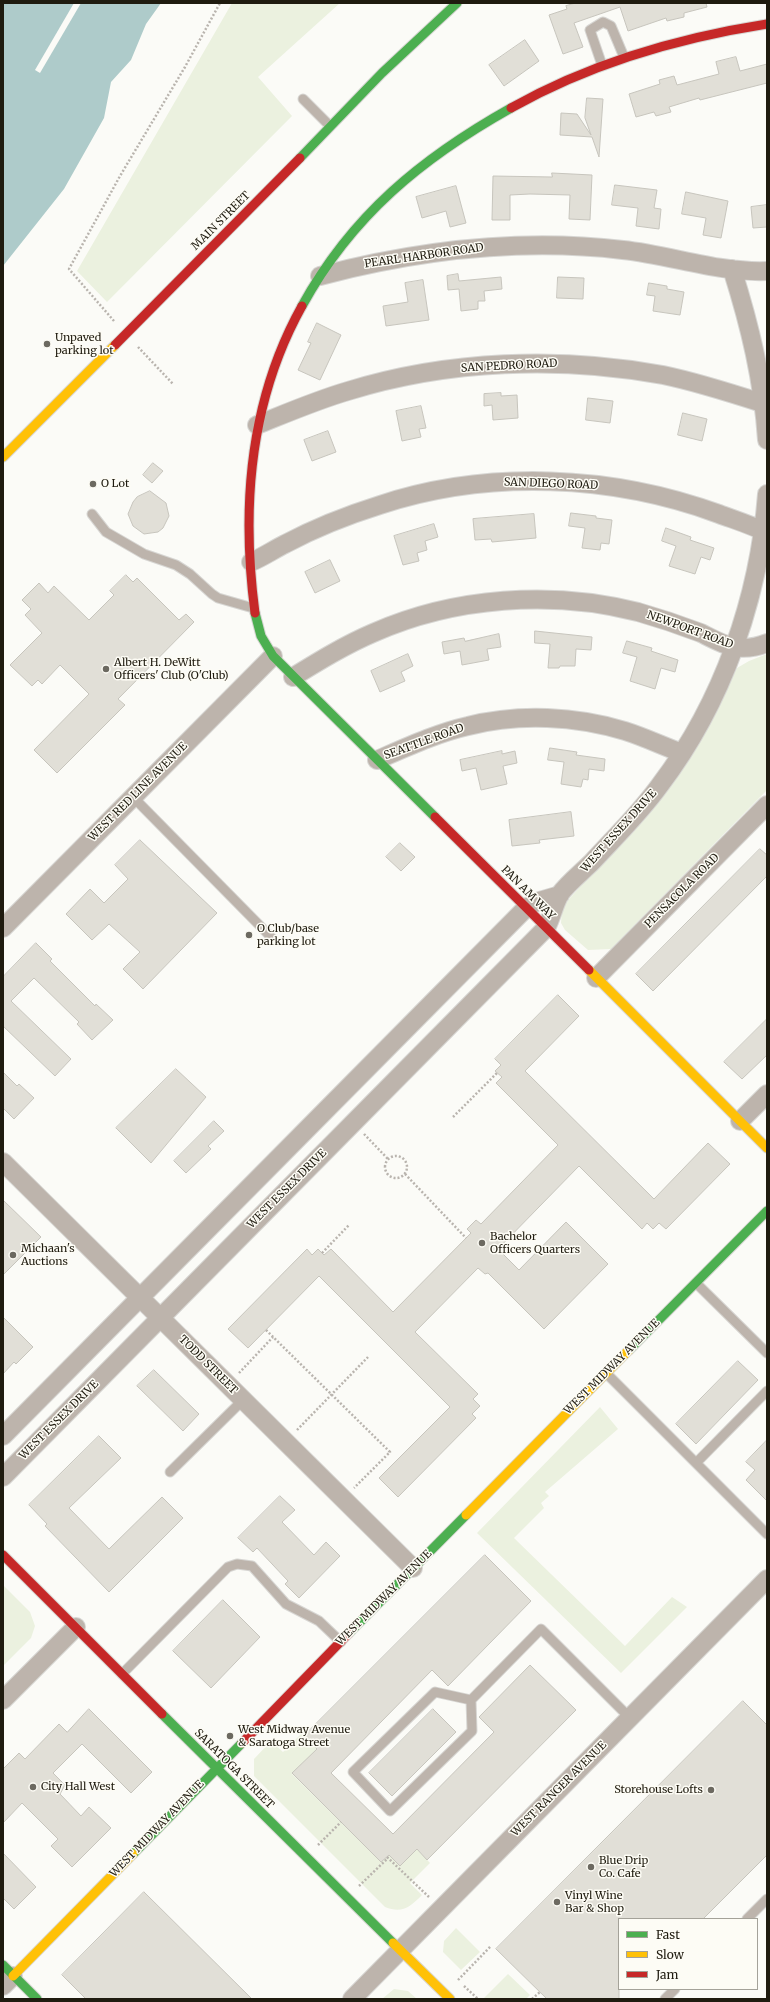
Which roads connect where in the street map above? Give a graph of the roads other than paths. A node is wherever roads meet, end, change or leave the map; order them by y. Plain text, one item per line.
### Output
1 (457, 3) edge
2 (767, 24) edge
3 (624, 57) junction
4 (602, 65) junction
5 (303, 99) dead end
6 (330, 126) junction
7 (732, 270) junction
8 (767, 271) edge
9 (320, 276) junction
10 (765, 404) junction
11 (257, 425) junction
12 (767, 440) edge
13 (3, 457) edge
14 (767, 494) edge
15 (92, 514) dead end
16 (766, 532) edge
17 (250, 562) junction
18 (254, 608) junction
19 (767, 643) edge
20 (734, 648) junction
21 (273, 656) junction
22 (293, 677) junction
23 (682, 753) junction
24 (377, 760) junction
25 (132, 797) junction
26 (767, 805) edge
27 (560, 895) junction
28 (526, 908) junction
29 (3, 928) edge
30 (546, 928) junction
31 (270, 937) dead end
32 (596, 978) junction
33 (385, 1051) junction
34 (404, 1071) junction
35 (767, 1094) edge
36 (740, 1121) junction
37 (767, 1148) edge
38 (279, 1157) junction
39 (3, 1162) edge
40 (299, 1178) junction
41 (767, 1211) edge
42 (696, 1283) junction
43 (140, 1298) junction
44 (160, 1318) junction
45 (767, 1353) edge
46 (606, 1373) junction
47 (767, 1392) edge
48 (243, 1400) junction
49 (3, 1436) edge
50 (696, 1463) junction
51 (170, 1472) dead end
52 (3, 1477) edge
53 (767, 1534) edge
54 (3, 1555) edge
55 (413, 1568) junction
56 (767, 1579) edge
57 (76, 1627) junction
58 (341, 1642) junction
59 (122, 1674) junction
60 (3, 1700) edge
61 (471, 1700) junction
62 (630, 1718) junction
63 (216, 1768) junction
64 (767, 1900) edge
65 (748, 1918) edge
66 (400, 1950) junction
67 (6, 1976) edge
68 (674, 1990) edge
69 (37, 1999) edge
70 (352, 1999) edge
71 (450, 1999) edge
72 (665, 1999) edge

1 - 6 street, MAIN STREET
2 - 3 street, PAN AM WAY
3 - 4 street, PAN AM WAY
3 - 4 lane
4 - 9 street, PAN AM WAY
5 - 6 lane
6 - 13 street, MAIN STREET
7 - 8 street, PEARL HARBOR ROAD
7 - 9 street, PEARL HARBOR ROAD
7 - 10 street
9 - 11 street, PAN AM WAY
10 - 11 street, SAN PEDRO ROAD
10 - 12 street
11 - 17 street, PAN AM WAY
14 - 16 street, WEST ESSEX DRIVE
15 - 18 lane
16 - 17 street, SAN DIEGO ROAD
16 - 20 street, WEST ESSEX DRIVE
17 - 18 street, PAN AM WAY
18 - 21 street, PAN AM WAY
19 - 20 street, NEWPORT ROAD
20 - 22 street, NEWPORT ROAD
20 - 23 street, WEST ESSEX DRIVE
21 - 22 street, PAN AM WAY
21 - 25 street, WEST RED LINE AVENUE
22 - 24 street, PAN AM WAY
23 - 24 street, SEATTLE ROAD
23 - 27 street, WEST ESSEX DRIVE
24 - 28 street, PAN AM WAY
25 - 29 street, WEST RED LINE AVENUE
25 - 31 lane
26 - 32 street, PENSACOLA ROAD
27 - 28 street
27 - 30 street, WEST ESSEX DRIVE
28 - 30 street, PAN AM WAY
28 - 33 street
30 - 32 street, PAN AM WAY
30 - 34 street, WEST ESSEX DRIVE
32 - 36 street, PAN AM WAY
33 - 34 street
33 - 38 street
34 - 40 street, WEST ESSEX DRIVE
35 - 36 street
36 - 37 street, PAN AM WAY
38 - 40 street
38 - 43 street
39 - 43 street, TODD STREET
40 - 44 street, WEST ESSEX DRIVE
41 - 42 street, WEST MIDWAY AVENUE
42 - 45 lane
42 - 46 street, WEST MIDWAY AVENUE
43 - 44 street, TODD STREET
43 - 49 street
44 - 48 street, TODD STREET
44 - 52 street, WEST ESSEX DRIVE
46 - 50 lane
46 - 55 street, WEST MIDWAY AVENUE
47 - 50 lane
48 - 51 lane
48 - 55 street, TODD STREET
50 - 53 lane
54 - 57 street, SARATOGA STREET
55 - 58 street, WEST MIDWAY AVENUE
56 - 62 street, WEST RANGER AVENUE
57 - 59 street, SARATOGA STREET
57 - 60 street
58 - 59 lane
58 - 63 street, WEST MIDWAY AVENUE
59 - 63 street, SARATOGA STREET
61 - 61 lane
61 - 62 lane
62 - 66 street, WEST RANGER AVENUE
63 - 66 street, SARATOGA STREET
63 - 67 street, WEST MIDWAY AVENUE
64 - 65 lane
66 - 70 street, WEST RANGER AVENUE
66 - 71 street, SARATOGA STREET
67 - 69 street
68 - 72 lane

